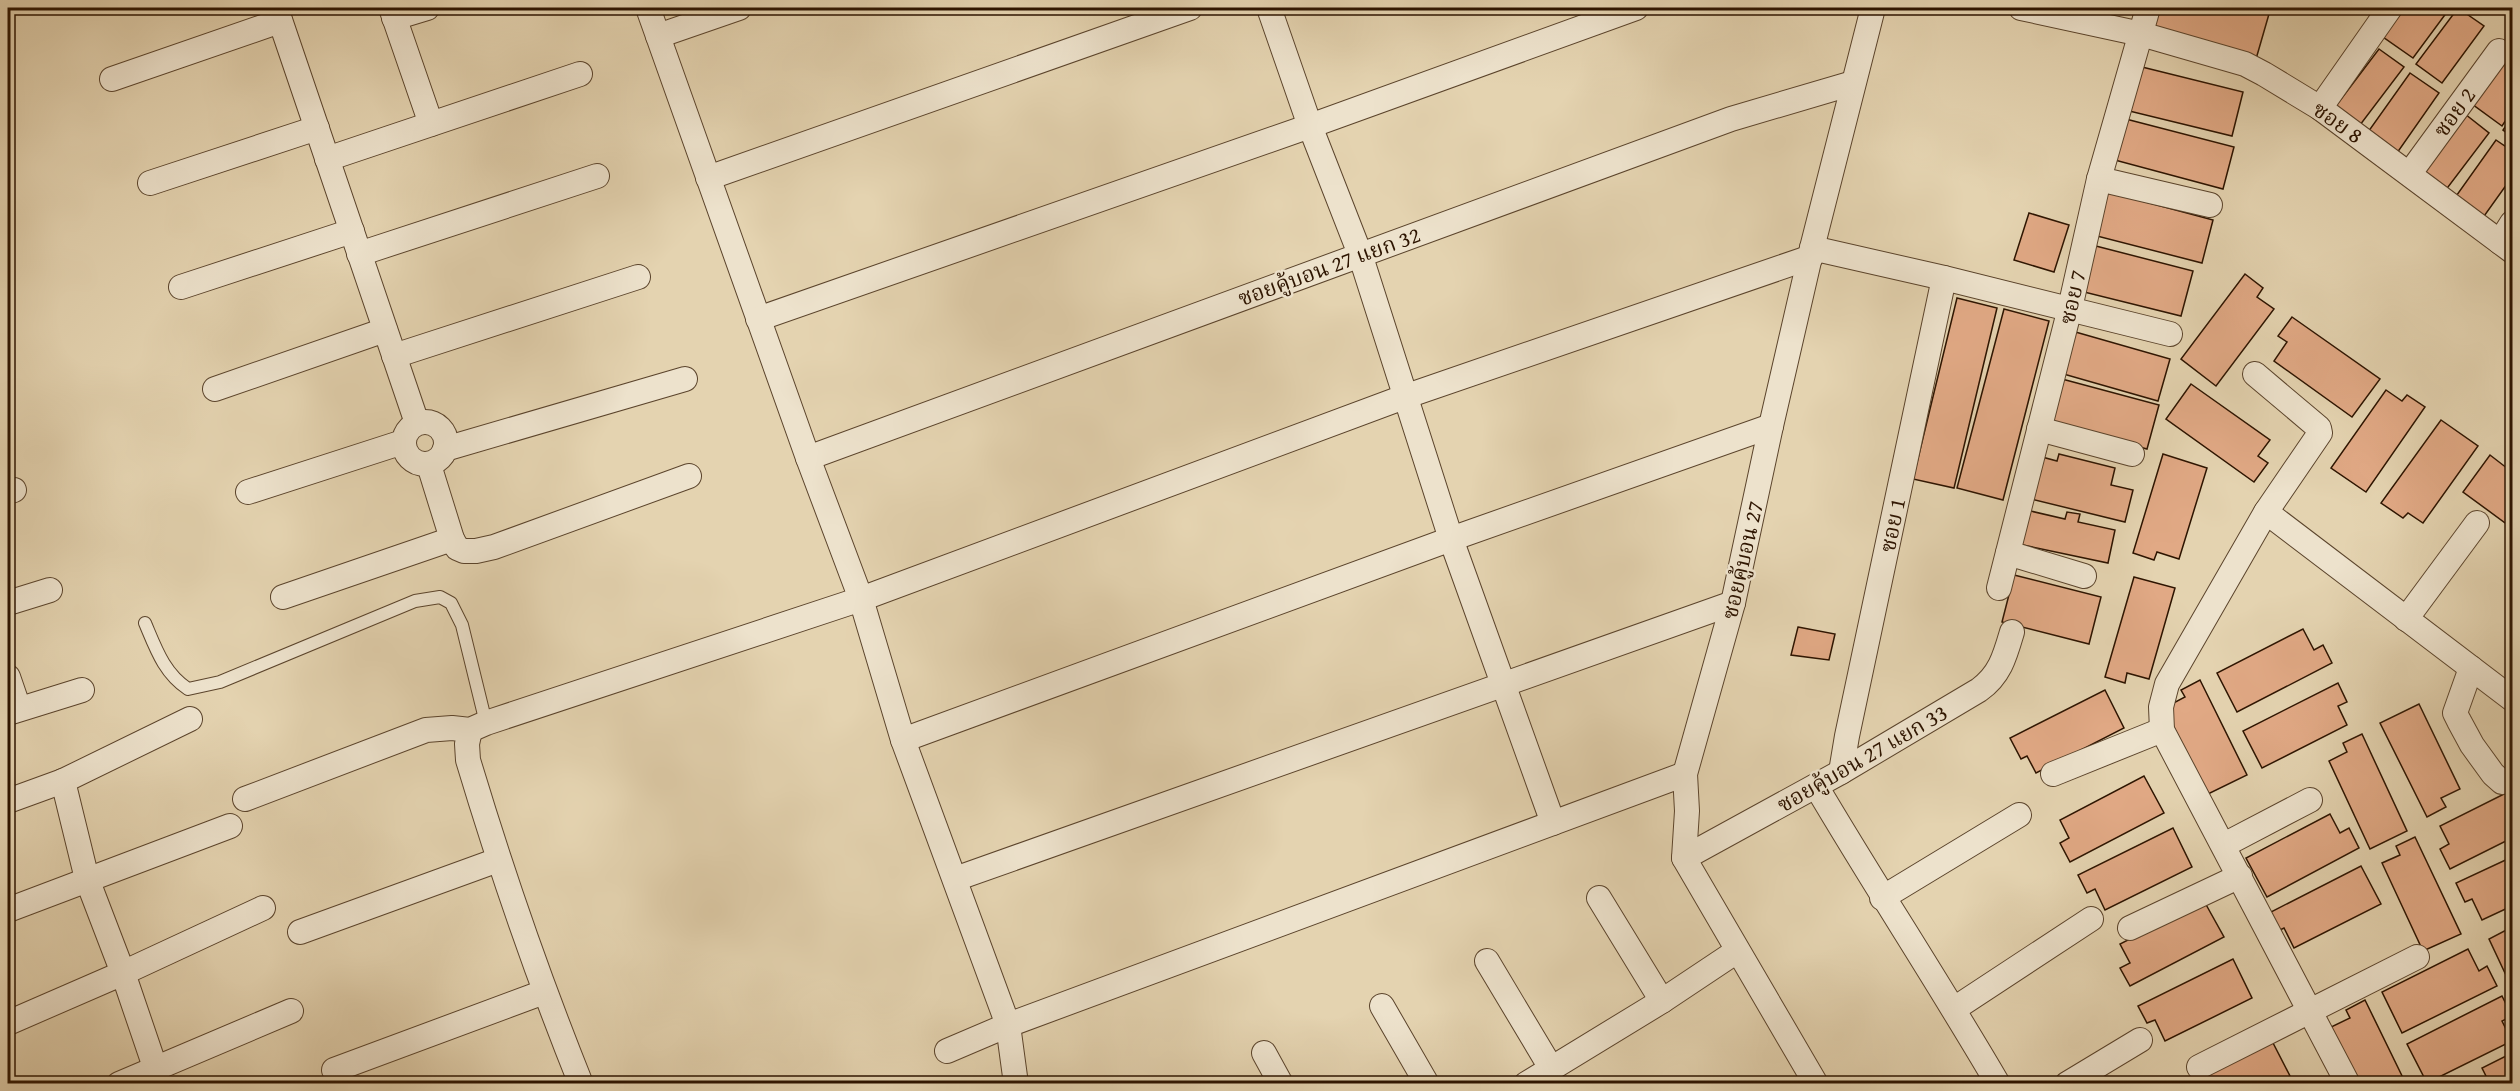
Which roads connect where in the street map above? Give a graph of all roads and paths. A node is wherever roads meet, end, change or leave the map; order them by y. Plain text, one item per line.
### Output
1 (427, 8) edge
2 (648, 8) edge
3 (739, 8) edge
4 (1190, 8) edge
5 (1269, 8) edge
6 (1636, 8) edge
7 (1873, 8) edge
8 (2027, 8) edge
9 (2148, 8) edge
10 (2390, 8) edge
11 (392, 13) edge
12 (278, 14) edge
13 (2141, 34) junction
14 (658, 36) junction
15 (2499, 51) dead end
16 (580, 74) dead end
17 (112, 79) dead end
18 (1853, 83) junction
19 (2320, 108) junction
20 (431, 124) junction
21 (1310, 126) junction
22 (317, 128) junction
23 (327, 159) junction
24 (2410, 173) junction
25 (597, 176) dead end
26 (708, 178) junction
27 (2099, 179) junction
28 (150, 183) dead end
29 (2210, 205) dead end
30 (352, 231) junction
31 (2508, 239) edge
32 (1811, 252) junction
33 (359, 254) junction
34 (1360, 254) junction
35 (638, 278) dead end
36 (1944, 278) junction
37 (181, 287) dead end
38 (2070, 308) junction
39 (758, 318) junction
40 (385, 330) junction
41 (2170, 334) dead end
42 (394, 356) junction
43 (2255, 374) dead end
44 (685, 379) dead end
45 (215, 389) dead end
46 (1404, 397) junction
47 (1770, 426) junction
48 (2039, 429) junction
49 (410, 432) junction
50 (2132, 454) dead end
51 (437, 457) junction
52 (808, 458) junction
53 (689, 476) dead end
54 (248, 492) dead end
55 (2266, 513) junction
56 (2477, 522) dead end
57 (452, 539) junction
58 (1451, 539) junction
59 (2008, 553) junction
60 (2084, 576) dead end
61 (1999, 588) dead end
62 (50, 590) dead end
63 (283, 597) dead end
64 (861, 599) junction
65 (8, 603) edge
66 (1733, 603) junction
67 (2406, 619) junction
68 (145, 623) dead end
69 (2012, 632) dead end
70 (2471, 668) junction
71 (8, 677) edge
72 (1503, 685) junction
73 (81, 690) dead end
74 (2512, 699) edge
75 (13, 711) edge
76 (190, 719) dead end
77 (478, 727) junction
78 (2162, 730) junction
79 (903, 740) junction
80 (1841, 772) junction
81 (1685, 774) junction
82 (2053, 774) dead end
83 (2512, 780) edge
84 (63, 781) junction
85 (1816, 786) junction
86 (244, 799) dead end
87 (2310, 800) dead end
88 (8, 801) edge
89 (2019, 815) dead end
90 (1553, 823) junction
91 (230, 826) dead end
92 (2224, 845) junction
93 (1684, 858) junction
94 (498, 860) junction
95 (2240, 876) junction
96 (87, 879) junction
97 (955, 879) junction
98 (1599, 898) dead end
99 (1882, 898) junction
100 (263, 908) dead end
101 (8, 910) edge
102 (2091, 919) dead end
103 (2130, 928) dead end
104 (300, 932) dead end
105 (1737, 951) junction
106 (2417, 957) dead end
107 (1487, 961) dead end
108 (123, 973) junction
109 (544, 992) junction
110 (1662, 1001) junction
111 (1382, 1006) dead end
112 (1954, 1009) junction
113 (2309, 1010) junction
114 (291, 1011) dead end
115 (8, 1023) edge
116 (1008, 1024) junction
117 (2140, 1040) dead end
118 (947, 1051) dead end
119 (1264, 1053) dead end
120 (2199, 1067) dead end
121 (1551, 1068) junction
122 (334, 1070) dead end
123 (157, 1077) edge
124 (1811, 1082) edge
125 (119, 1083) edge
126 (581, 1083) edge
127 (1016, 1083) edge
128 (1281, 1083) edge
129 (1427, 1083) edge
130 (1526, 1083) edge
131 (1998, 1083) edge
132 (2067, 1083) edge
133 (2348, 1083) edge

1 - 11 street
2 - 14 street
3 - 14 street
4 - 26 street
5 - 21 street
6 - 21 street
7 - 18 street, ซอยคู้บอน 27
8 - 13 street, ซอย 8
9 - 13 street, ซอย 7
10 - 19 street
11 - 20 street
12 - 17 street
12 - 22 street
13 - 19 street, ซอย 8
13 - 27 street, ซอย 7
14 - 26 street
15 - 24 street, ซอย 2
16 - 20 street
18 - 32 street, ซอยคู้บอน 27
18 - 34 street, ซอยคู้บอน 27 แยก 32
19 - 24 street, ซอย 8
20 - 23 street
21 - 34 street
21 - 39 street
22 - 23 street
22 - 28 street
23 - 30 street
24 - 31 street, ซอย 8
25 - 33 street
26 - 39 street
27 - 29 street
27 - 38 street, ซอย 7
30 - 33 street
30 - 37 street
32 - 36 street
32 - 46 street
32 - 47 street, ซอยคู้บอน 27
33 - 40 street
34 - 46 street
34 - 52 street, ซอยคู้บอน 27 แยก 32
35 - 42 street
36 - 38 street
36 - 80 street, ซอย 1
38 - 41 street
38 - 48 street, ซอย 7
39 - 52 street
40 - 42 street
40 - 45 street
42 - 49 street
43 - 55 street
44 - 51 street
46 - 58 street
46 - 64 street
47 - 58 street
47 - 66 street, ซอยคู้บอน 27
48 - 50 street
48 - 59 street, ซอย 7
49 - 51 street
49 - 51 street
49 - 54 street
51 - 57 street
52 - 64 street
53 - 57 street
55 - 67 street
55 - 78 street
56 - 67 street
57 - 63 street
58 - 72 street
58 - 79 street
59 - 60 street
59 - 61 street, ซอย 7
62 - 65 street
64 - 77 street
64 - 79 street
66 - 72 street
66 - 81 street, ซอยคู้บอน 27
67 - 70 street
68 - 77 lane
69 - 80 street, ซอยคู้บอน 27 แยก 33
70 - 74 street
70 - 83 street
71 - 75 street
72 - 90 street
72 - 97 street
73 - 75 street
76 - 84 street
77 - 86 street
77 - 94 street
78 - 82 street
78 - 92 street
79 - 97 street
80 - 85 street, ซอยคู้บอน 27 แยก 33
81 - 90 street
81 - 93 street, ซอยคู้บอน 27
84 - 88 street
84 - 96 street
85 - 93 street, ซอยคู้บอน 27 แยก 33
85 - 99 street
87 - 92 street
89 - 99 street
90 - 116 street
91 - 96 street
92 - 95 street
93 - 105 street
94 - 104 street
94 - 109 street
95 - 103 street
95 - 113 street
96 - 101 street
96 - 108 street
97 - 116 street
98 - 110 street
99 - 112 street
100 - 108 street
102 - 112 street
105 - 110 street
105 - 124 street
106 - 113 street
107 - 121 street
108 - 115 street
108 - 123 street
109 - 122 street
109 - 126 street
110 - 121 street
111 - 129 street
112 - 131 street
113 - 120 street
113 - 133 street
114 - 123 street
116 - 118 street
116 - 127 street
117 - 132 street
119 - 128 street
121 - 130 street
123 - 125 street

